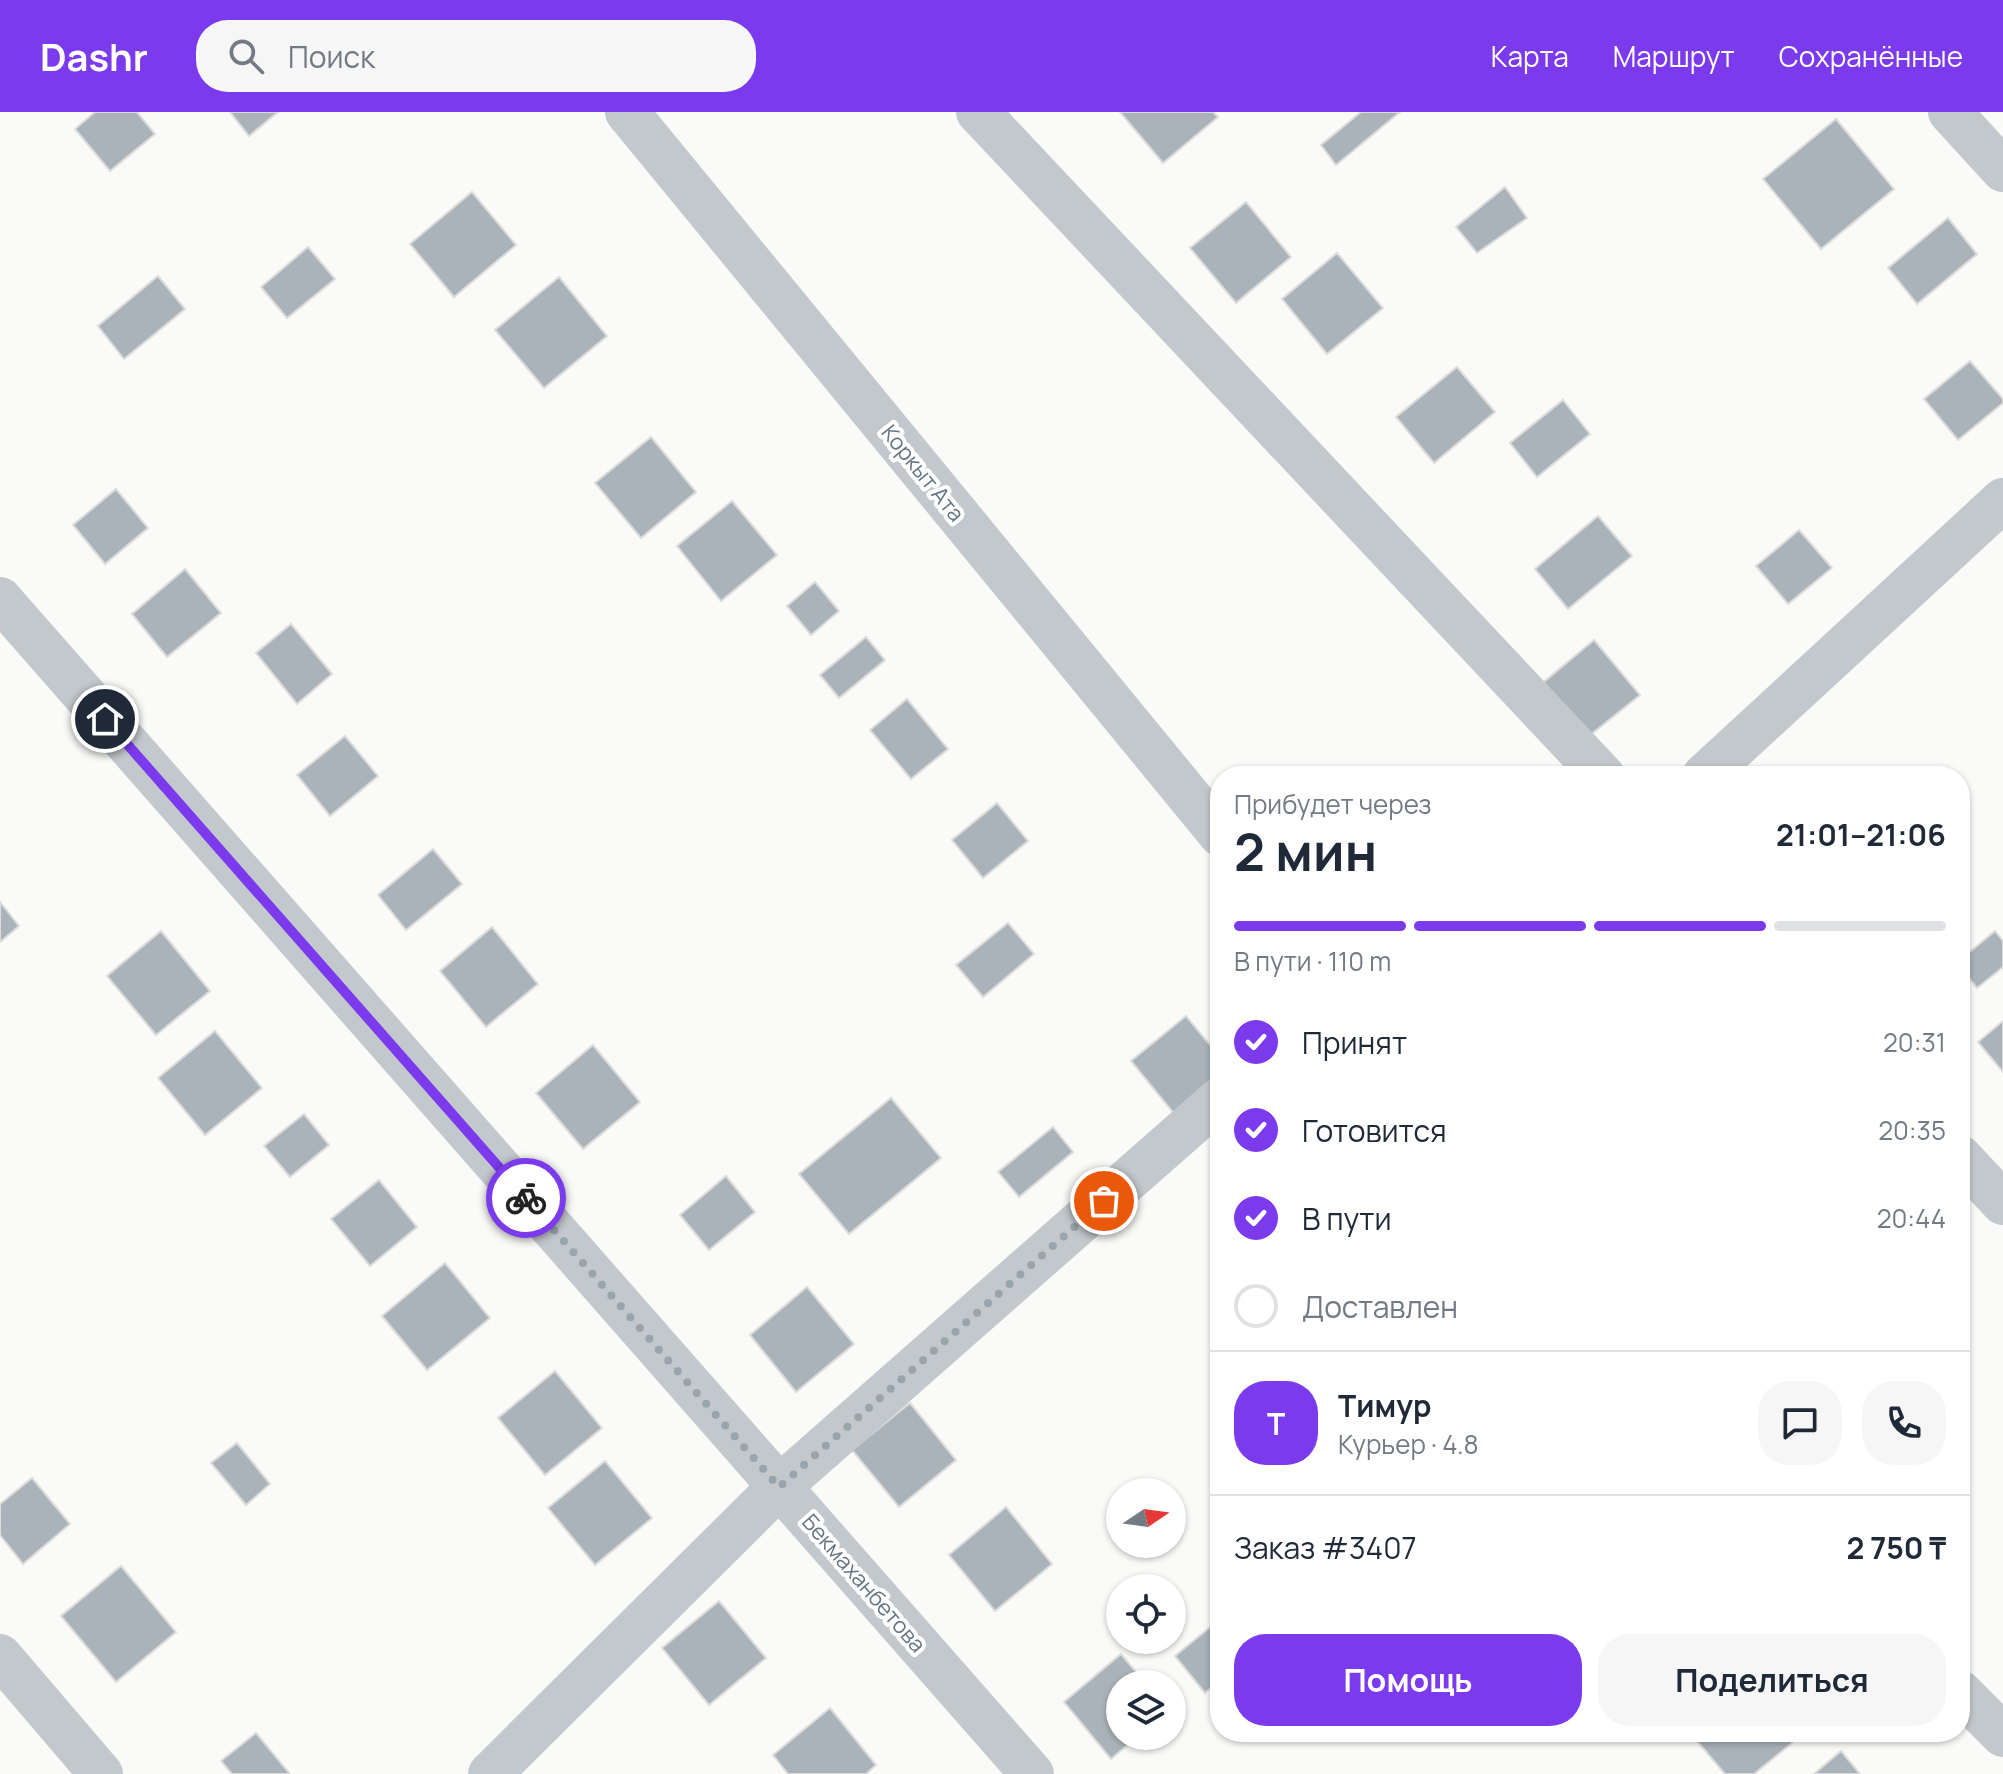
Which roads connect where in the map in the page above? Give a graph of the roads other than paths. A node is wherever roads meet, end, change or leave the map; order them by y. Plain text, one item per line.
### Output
1 (627, 112) edge
2 (978, 112) edge
3 (1950, 112) edge
4 (2003, 170) edge
5 (2003, 500) edge
6 (0, 599) edge
7 (1594, 766) edge
8 (1715, 766) edge
9 (1210, 822) edge
10 (1210, 1108) edge
11 (1970, 1168) edge
12 (2003, 1203) edge
13 (779, 1487) junction
14 (0, 1656) edge
15 (1970, 1702) edge
16 (2003, 1735) edge
17 (101, 1774) edge
18 (490, 1774) edge
19 (1032, 1774) edge

1 - 9 street, Коркыт Ата
2 - 7 street
3 - 4 street
5 - 8 street
6 - 13 street, Бекмаханбетова
10 - 13 street
11 - 12 street
13 - 18 street
13 - 19 street, Бекмаханбетова
14 - 17 street
15 - 16 street

